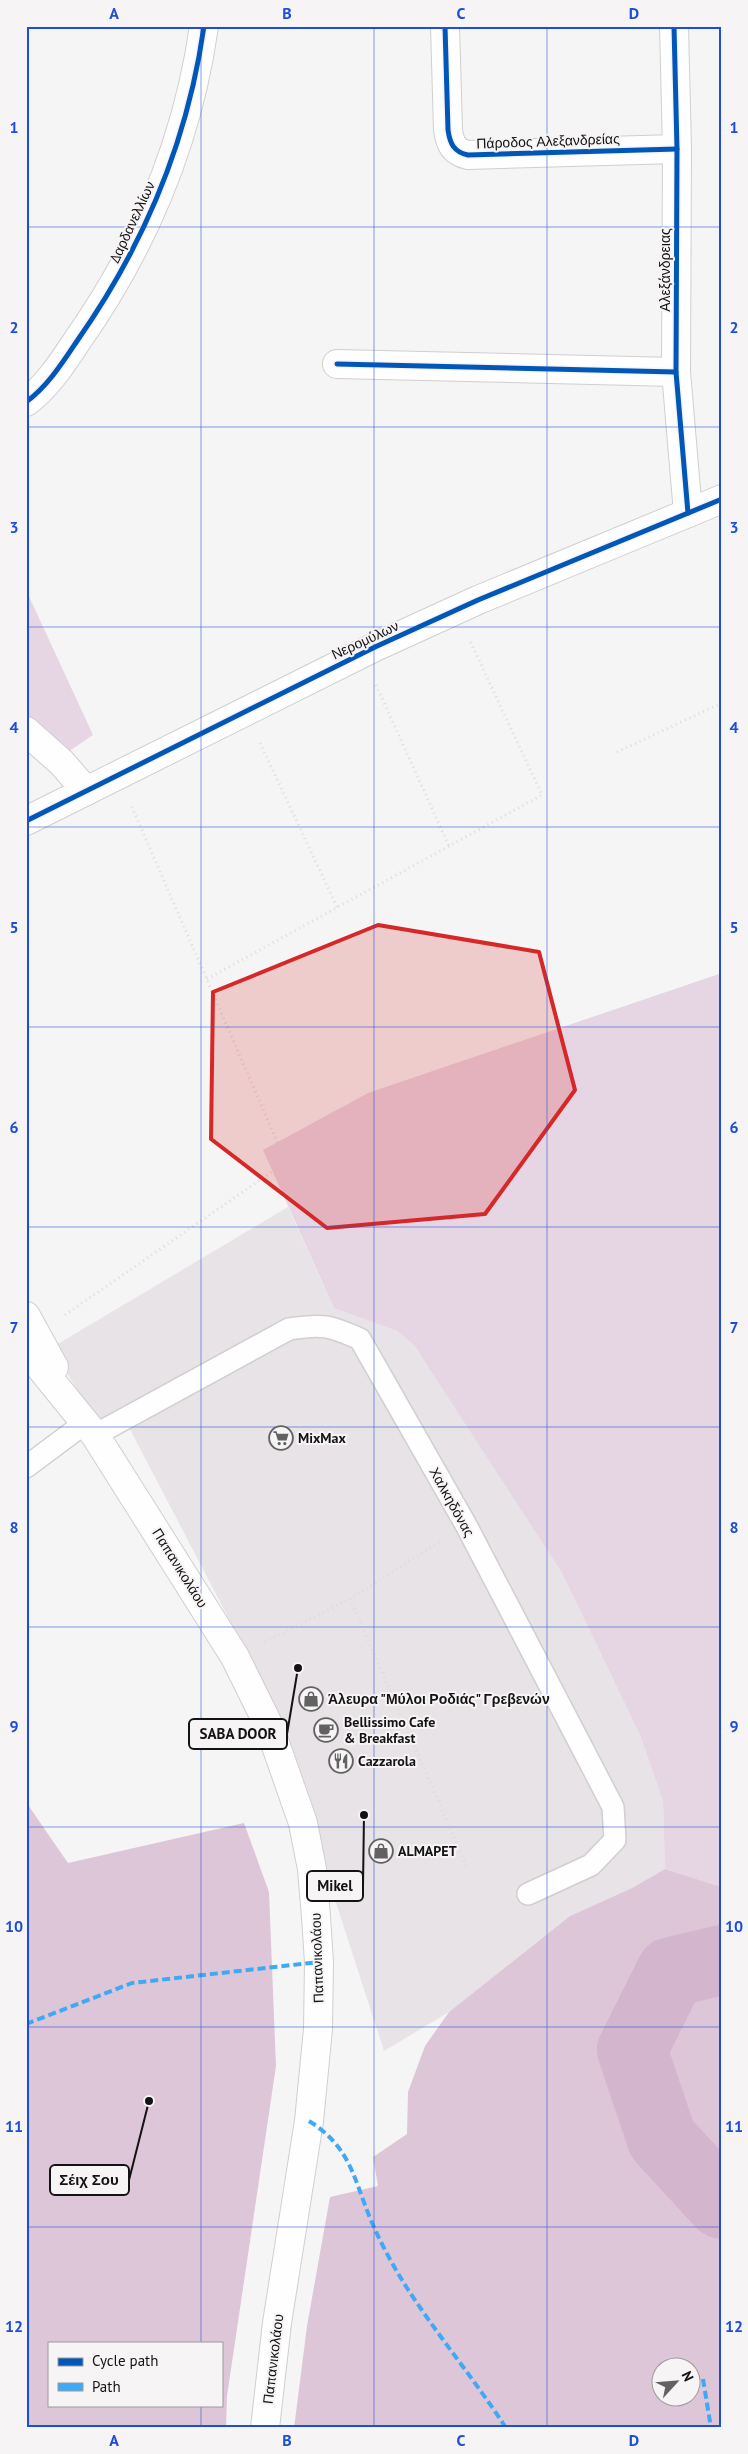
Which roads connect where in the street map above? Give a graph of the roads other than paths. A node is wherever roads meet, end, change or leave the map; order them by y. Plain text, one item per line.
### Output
1 (204, 26) edge
2 (445, 26) edge
3 (674, 26) edge
4 (677, 149) junction
5 (337, 364) dead end
6 (676, 372) junction
7 (26, 402) edge
8 (722, 499) edge
9 (688, 513) junction
10 (26, 731) edge
11 (86, 791) junction
12 (26, 821) edge
13 (30, 1333) edge
14 (26, 1372) edge
15 (90, 1429) junction
16 (26, 1467) edge
17 (528, 1894) dead end
18 (265, 2428) edge

1 - 7 street, Δαρδανελλίων
2 - 4 street, Πάροδος Αλεξανδρείας
3 - 4 street, Αλεξάνδρειας
4 - 6 street, Αλεξάνδρειας
5 - 6 street
6 - 9 street, Αλεξάνδρειας
8 - 9 street, Νερομύλων
9 - 11 street, Νερομύλων
10 - 11 street
11 - 12 street, Νερομύλων
13 - 15 street, Παπανικολάου
14 - 15 street
15 - 16 lane, Χαλκηδόνας
15 - 17 lane, Χαλκηδόνας
15 - 18 street, Παπανικολάου

